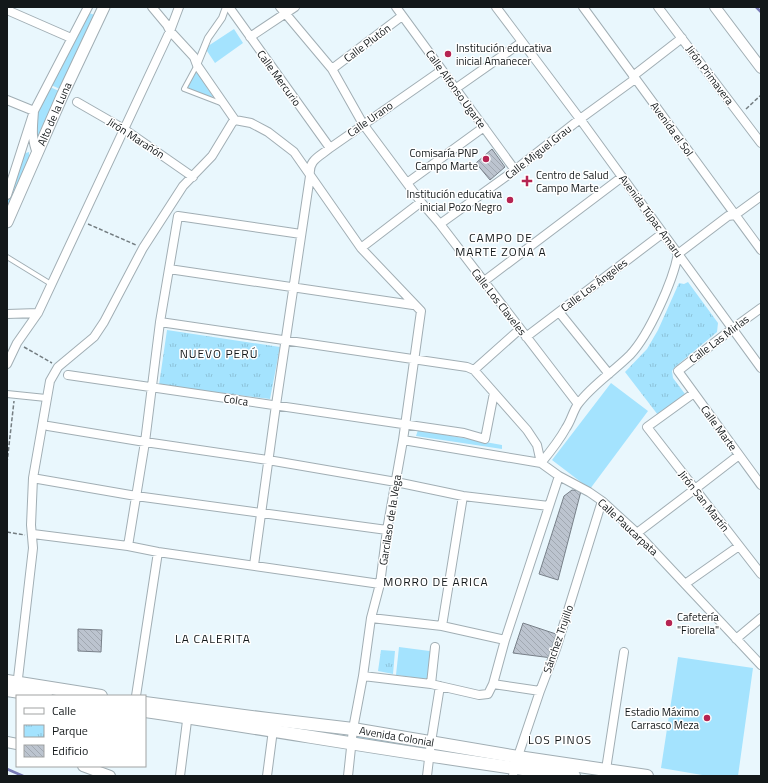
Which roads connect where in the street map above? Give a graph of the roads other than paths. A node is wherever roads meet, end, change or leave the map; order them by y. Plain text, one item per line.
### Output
1 (104, 7) edge
2 (152, 7) edge
3 (179, 7) edge
4 (226, 7) edge
5 (229, 7) edge
6 (280, 7) edge
7 (295, 7) edge
8 (396, 7) edge
9 (496, 7) edge
10 (583, 7) edge
11 (658, 7) edge
12 (715, 7) edge
13 (86, 8) edge
14 (7, 10) edge
15 (286, 14) junction
16 (402, 16) junction
17 (170, 31) junction
18 (250, 36) junction
19 (71, 38) junction
20 (682, 38) junction
21 (522, 42) junction
22 (197, 65) junction
23 (761, 68) edge
24 (332, 69) junction
25 (442, 70) junction
26 (634, 77) junction
27 (455, 89) junction
28 (7, 100) edge
29 (77, 102) dead end
30 (223, 104) junction
31 (34, 111) junction
32 (580, 119) junction
33 (235, 120) junction
34 (363, 124) junction
35 (484, 127) junction
36 (124, 129) junction
37 (761, 143) edge
38 (330, 148) junction
39 (37, 153) junction
40 (515, 170) junction
41 (310, 176) junction
42 (193, 177) junction
43 (622, 178) junction
44 (407, 183) junction
45 (8, 191) edge
46 (761, 196) edge
47 (421, 202) junction
48 (735, 215) junction
49 (7, 222) edge
50 (440, 224) junction
51 (663, 233) junction
52 (301, 234) junction
53 (361, 248) junction
54 (761, 250) edge
55 (678, 254) junction
56 (7, 257) edge
57 (169, 269) junction
58 (483, 282) junction
59 (52, 284) junction
60 (294, 287) junction
61 (413, 305) junction
62 (761, 308) edge
63 (559, 312) junction
64 (7, 314) edge
65 (38, 314) junction
66 (160, 322) junction
67 (520, 329) junction
68 (732, 329) junction
69 (526, 337) junction
70 (285, 341) junction
71 (413, 359) junction
72 (7, 364) edge
73 (761, 368) edge
74 (474, 370) junction
75 (678, 371) joint
76 (609, 374) junction
77 (68, 375) dead end
78 (152, 387) junction
79 (494, 392) junction
80 (694, 393) junction
81 (7, 394) edge
82 (46, 398) junction
83 (578, 404) junction
84 (276, 405) junction
85 (404, 424) junction
86 (48, 426) dead end
87 (403, 440) junction
88 (145, 442) junction
89 (739, 455) junction
90 (268, 460) junction
91 (541, 463) junction
92 (559, 476) junction
93 (38, 479) dead end
94 (760, 481) edge
95 (396, 482) junction
96 (695, 489) junction
97 (136, 496) junction
98 (463, 496) junction
99 (602, 502) junction
100 (549, 506) junction
101 (261, 513) junction
102 (387, 530) junction
103 (637, 533) junction
104 (33, 534) junction
105 (128, 546) junction
106 (739, 546) junction
107 (158, 552) junction
108 (254, 565) junction
109 (761, 574) edge
110 (380, 584) junction
111 (685, 584) junction
112 (371, 618) junction
113 (761, 618) edge
114 (442, 626) junction
115 (736, 639) junction
116 (506, 640) junction
117 (435, 647) dead end
118 (624, 652) dead end
119 (761, 665) edge
120 (364, 676) junction
121 (493, 684) junction
122 (435, 685) junction
123 (12, 686) edge
124 (540, 691) junction
125 (67, 693) edge
126 (43, 695) edge
127 (90, 695) edge
128 (136, 695) edge
129 (146, 703) edge
130 (146, 712) edge
131 (188, 713) junction
132 (270, 725) junction
133 (353, 729) junction
134 (431, 742) junction
135 (351, 743) junction
136 (430, 755) junction
137 (86, 767) edge
138 (515, 767) edge
139 (606, 773) edge
140 (110, 776) edge
141 (180, 776) edge
142 (267, 776) edge
143 (348, 776) edge
144 (428, 776) edge
145 (574, 776) edge
146 (647, 776) edge

1 - 39 main road, Alto de la Luna
2 - 17 street
3 - 17 street
4 - 22 street
5 - 18 street, Calle Mercurio
6 - 15 street, Calle Los Claveles
7 - 15 street
8 - 16 street, Calle Alfonso Ugarte
9 - 21 street, Avenida Túpac Amaru
10 - 26 street, Avenida el Sol
11 - 20 street, Jirón Primavera
12 - 23 street
13 - 19 street
14 - 19 street
15 - 18 street
15 - 24 street, Calle Los Claveles
16 - 24 street, Calle Plutón
16 - 25 street, Calle Alfonso Ugarte
17 - 22 street
17 - 36 street
18 - 38 street, Calle Mercurio
19 - 31 street
20 - 26 street, Calle Miguel Grau
20 - 37 street, Jirón Primavera
21 - 27 street
21 - 32 street, Avenida Túpac Amaru
22 - 30 street
22 - 30 lane
24 - 34 street, Calle Los Claveles
25 - 27 street, Calle Alfonso Ugarte
25 - 34 street, Calle Urano
26 - 32 street, Calle Miguel Grau
26 - 48 street, Avenida el Sol
27 - 35 street, Calle Alfonso Ugarte
28 - 31 street
29 - 36 street, Jirón Marañón
30 - 33 street
31 - 39 street
31 - 45 street
32 - 40 street, Calle Miguel Grau
32 - 43 street, Avenida Túpac Amaru
33 - 41 street
33 - 42 street
34 - 38 street, Calle Urano
34 - 44 street, Calle Los Claveles
35 - 40 street, Calle Alfonso Ugarte
35 - 44 street
36 - 42 street, Jirón Marañón
36 - 59 street
38 - 41 street, Calle Urano
39 - 49 main road, Alto de la Luna
40 - 50 street, Calle Miguel Grau
41 - 52 street, Calle Urano
41 - 53 street
42 - 82 street
43 - 51 street, Avenida Túpac Amaru
43 - 58 street
44 - 47 street, Calle Los Claveles
46 - 48 street
47 - 50 street, Calle Los Claveles
47 - 53 street
48 - 54 street, Avenida el Sol
48 - 55 street
50 - 58 street, Calle Los Claveles
51 - 55 street, Avenida Túpac Amaru
51 - 63 street, Calle Los Ángeles
52 - 57 street
52 - 60 street, Calle Urano
53 - 61 street
55 - 68 street, Avenida Túpac Amaru
55 - 76 street
56 - 59 lane
57 - 60 street
57 - 66 street
58 - 67 street, Calle Los Claveles
59 - 65 street
60 - 61 street
60 - 70 street, Calle Urano
61 - 71 street, Garcilaso de la Vega
62 - 68 street, Calle Las Mirlas
63 - 69 street, Calle Los Ángeles
63 - 76 street
64 - 65 street
65 - 72 street
66 - 70 street
66 - 78 street
67 - 69 street, Calle Los Claveles
67 - 74 street
68 - 73 street, Avenida Túpac Amaru
68 - 75 street, Calle Las Mirlas
69 - 83 street, Calle Los Claveles
70 - 71 street
70 - 84 street, Calle Urano
71 - 74 street
71 - 85 street, Garcilaso de la Vega
74 - 79 street
75 - 80 street, Calle Marte
76 - 83 street
77 - 78 street, Colca
78 - 84 street, Colca
78 - 88 street
79 - 85 street, Colca
79 - 91 street
80 - 89 street, Calle Marte
80 - 96 street, Jirón San Martín
81 - 82 street
82 - 104 street
83 - 91 street
84 - 85 street, Colca
84 - 90 street, Calle Urano
85 - 87 street, Garcilaso de la Vega
86 - 88 street
87 - 91 street
87 - 95 street, Garcilaso de la Vega
88 - 90 street
88 - 97 street
89 - 94 street, Calle Marte
89 - 96 street
90 - 95 street
90 - 101 street, Calle Urano
91 - 92 street, Calle Paucarpata
92 - 99 street, Calle Paucarpata
92 - 100 street
93 - 97 street
95 - 98 street
95 - 102 street, Garcilaso de la Vega
96 - 103 street
96 - 106 street, Jirón San Martín
97 - 101 street
97 - 105 street
98 - 100 street
98 - 114 street
99 - 103 street, Calle Paucarpata
99 - 124 street, Sánchez Trujillo
100 - 116 street
101 - 102 street
101 - 108 street, Calle Urano
102 - 110 street, Garcilaso de la Vega
103 - 111 street, Calle Paucarpata
104 - 105 street
104 - 123 street
105 - 107 street
106 - 109 street, Jirón San Martín
106 - 111 street
107 - 108 street
107 - 128 street
108 - 110 street
110 - 112 street, Garcilaso de la Vega
111 - 115 street, Calle Paucarpata
112 - 114 street
112 - 120 street, Garcilaso de la Vega
113 - 115 street
114 - 116 street
115 - 119 street, Calle Paucarpata
116 - 121 street
117 - 122 street
118 - 139 street
120 - 122 street
120 - 133 street, Garcilaso de la Vega
121 - 122 street
121 - 124 street
122 - 134 street
123 - 125 main road
123 - 126 main road
124 - 138 street, Sánchez Trujillo
125 - 127 main road
129 - 131 main road, Avenida Colonial
130 - 131 main road, Avenida Colonial
131 - 132 main road, Avenida Colonial
131 - 141 street
132 - 133 main road, Avenida Colonial
132 - 135 main road, Avenida Colonial
132 - 142 street
133 - 134 main road, Avenida Colonial
133 - 135 street, Garcilaso de la Vega
134 - 136 street
134 - 138 main road, Avenida Colonial
135 - 136 main road, Avenida Colonial
135 - 143 street, Garcilaso de la Vega
136 - 138 main road, Avenida Colonial
136 - 144 street
137 - 140 street
138 - 139 main road, Avenida Colonial
138 - 145 main road, Avenida Colonial
139 - 146 main road, Avenida Colonial

